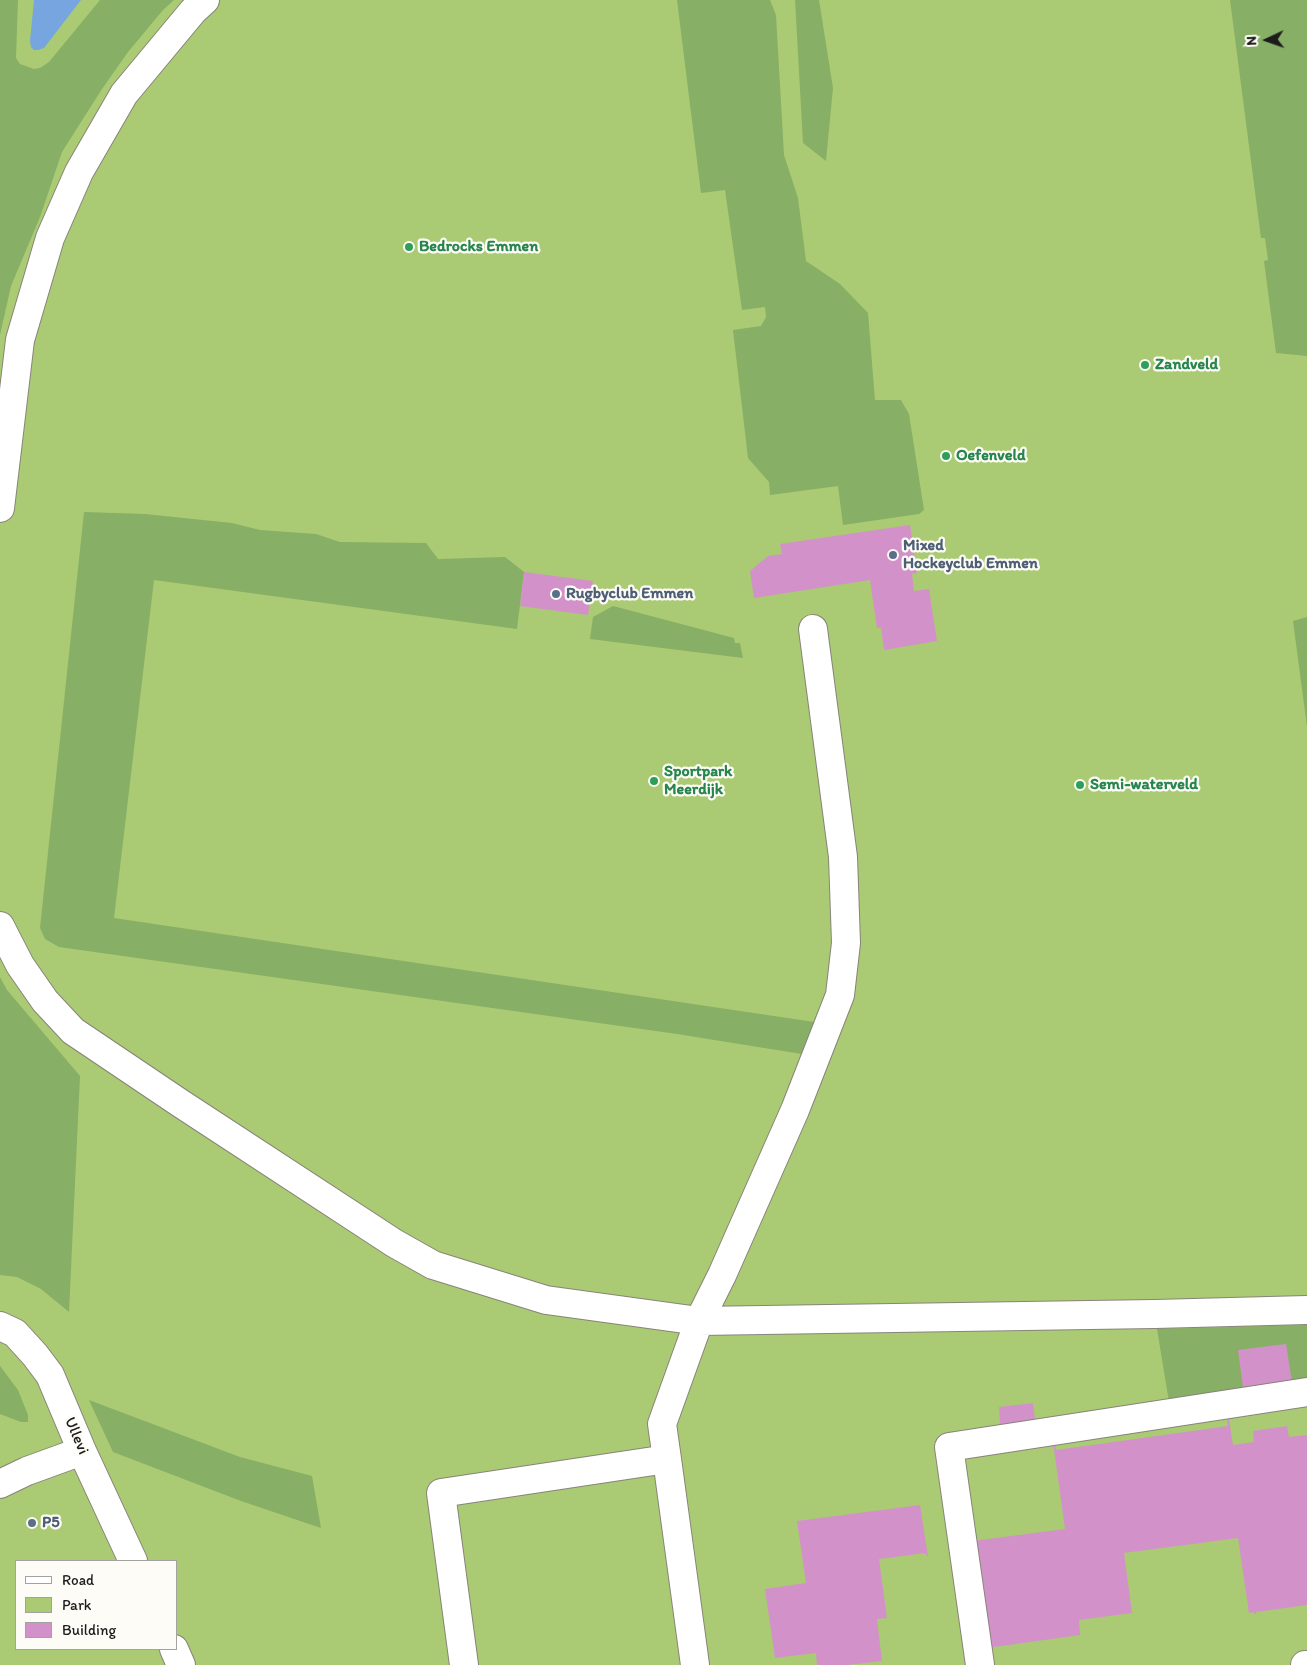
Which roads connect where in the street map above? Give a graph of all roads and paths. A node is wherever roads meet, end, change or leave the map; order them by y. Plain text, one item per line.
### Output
1 (205, 0) edge
2 (0, 508) edge
3 (813, 629) dead end
4 (0, 926) edge
5 (1307, 1310) edge
6 (699, 1321) junction
7 (0, 1326) edge
8 (1307, 1392) edge
9 (82, 1451) junction
10 (667, 1458) junction
11 (0, 1484) edge
12 (133, 1560) edge
13 (174, 1650) edge
14 (181, 1665) edge
15 (464, 1665) edge
16 (695, 1665) edge
17 (980, 1665) edge

1 - 2 street
3 - 6 street
4 - 6 street
5 - 6 street
6 - 10 street
7 - 9 street, Ullevi
8 - 17 street
9 - 11 street
9 - 12 street, Ullevi
10 - 15 street
10 - 16 street
13 - 14 street

